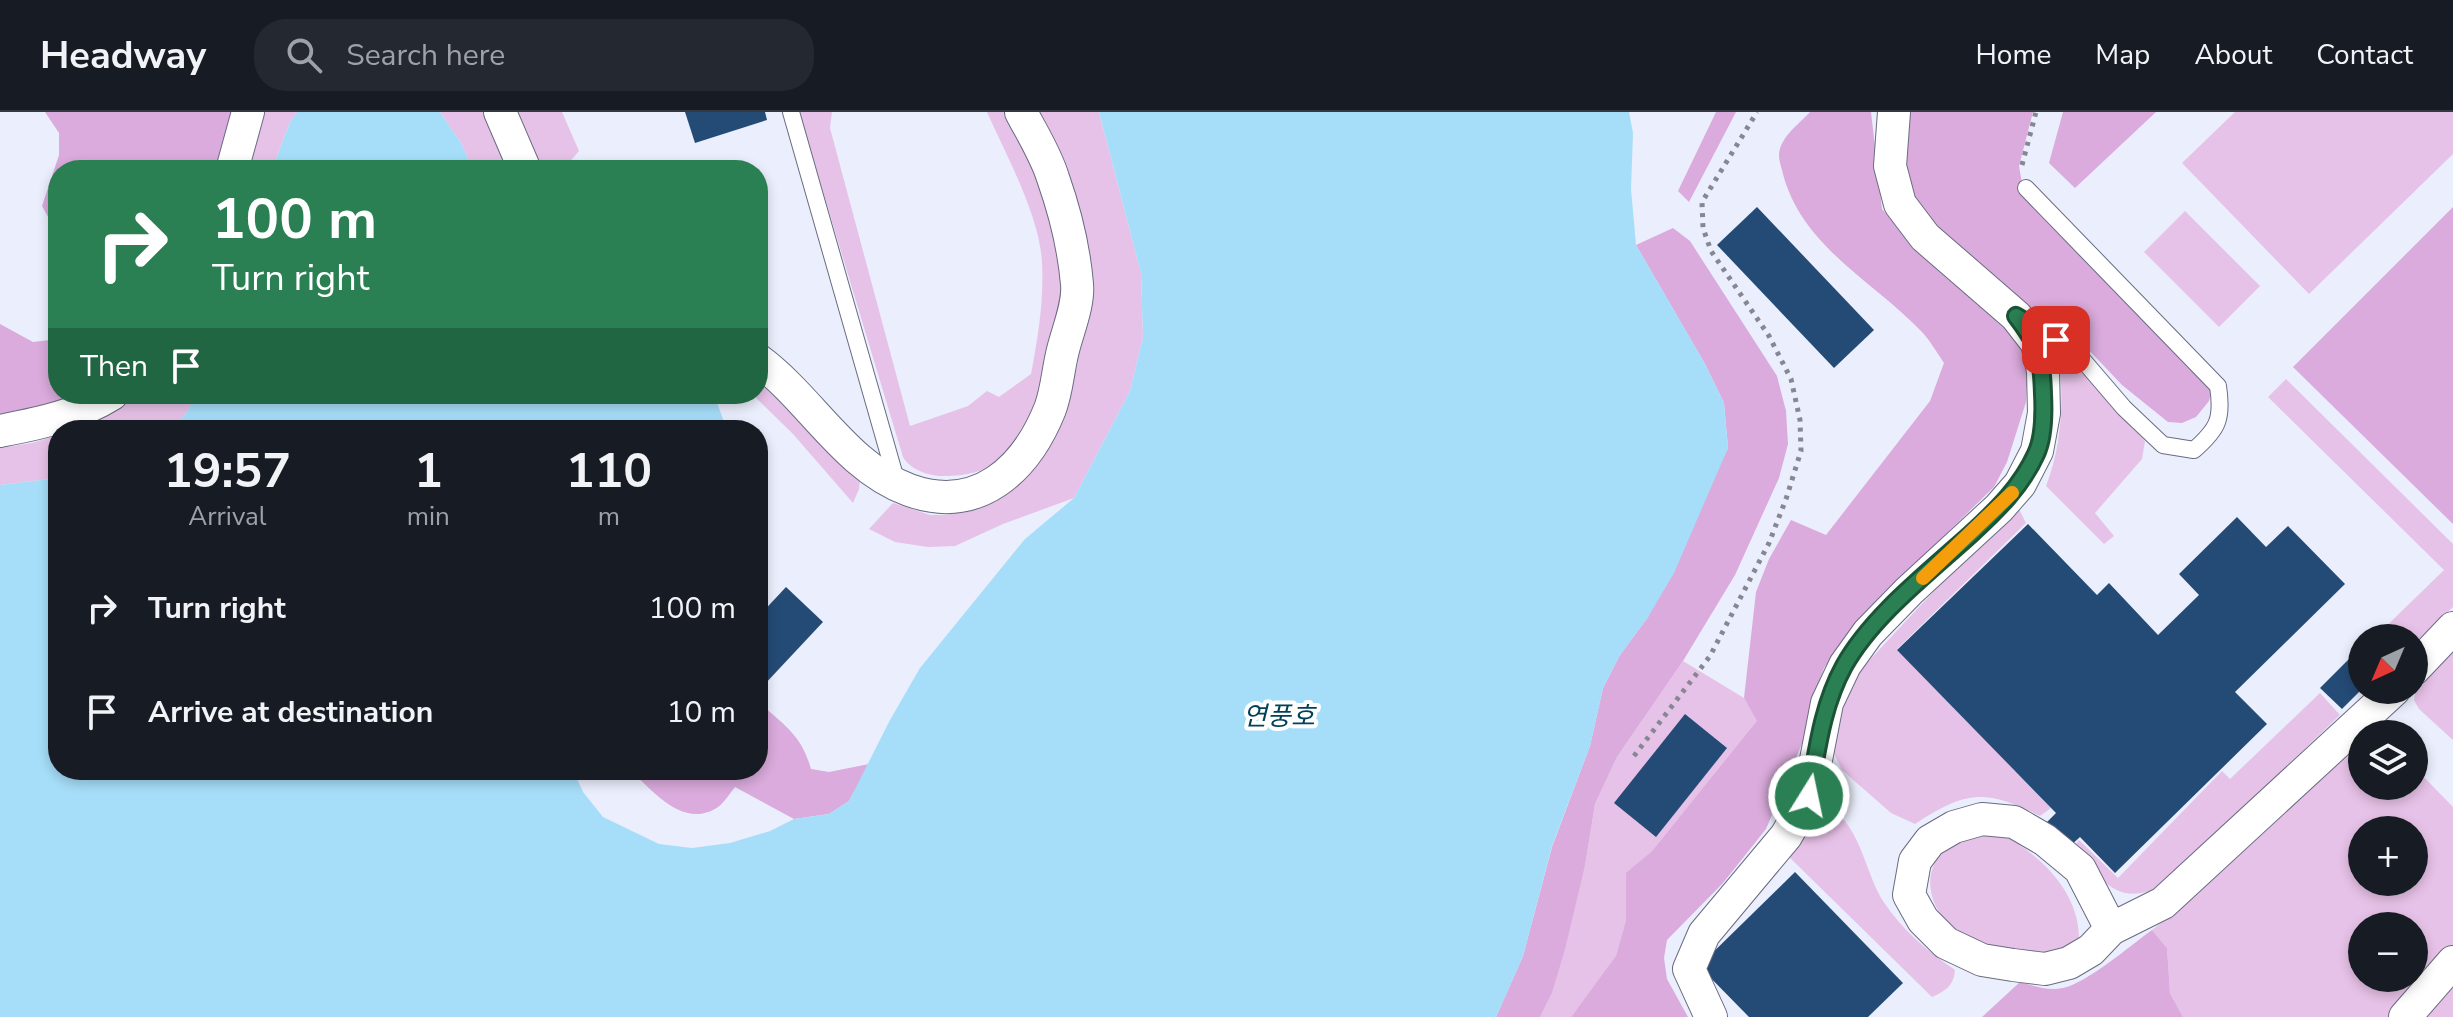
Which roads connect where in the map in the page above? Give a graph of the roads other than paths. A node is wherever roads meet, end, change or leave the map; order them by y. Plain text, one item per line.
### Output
1 (248, 112) edge
2 (500, 112) edge
3 (791, 112) edge
4 (1021, 112) edge
5 (1894, 112) edge
6 (235, 160) edge
7 (521, 160) edge
8 (2026, 188) road end
9 (2016, 316) junction
10 (768, 369) edge
11 (96, 404) edge
12 (48, 420) edge
13 (49, 420) edge
14 (0, 431) edge
15 (898, 485) junction
16 (2453, 628) edge
17 (2428, 654) edge
18 (2379, 704) edge
19 (2111, 929) junction
20 (2453, 962) edge
21 (1711, 1017) edge
22 (2405, 1017) edge

1 - 6 street
2 - 7 street
3 - 15 lane
4 - 15 street
5 - 9 street
8 - 9 lane
9 - 21 street
10 - 15 street
11 - 13 street
12 - 14 street
16 - 17 street
18 - 19 street
19 - 19 street
20 - 22 street

